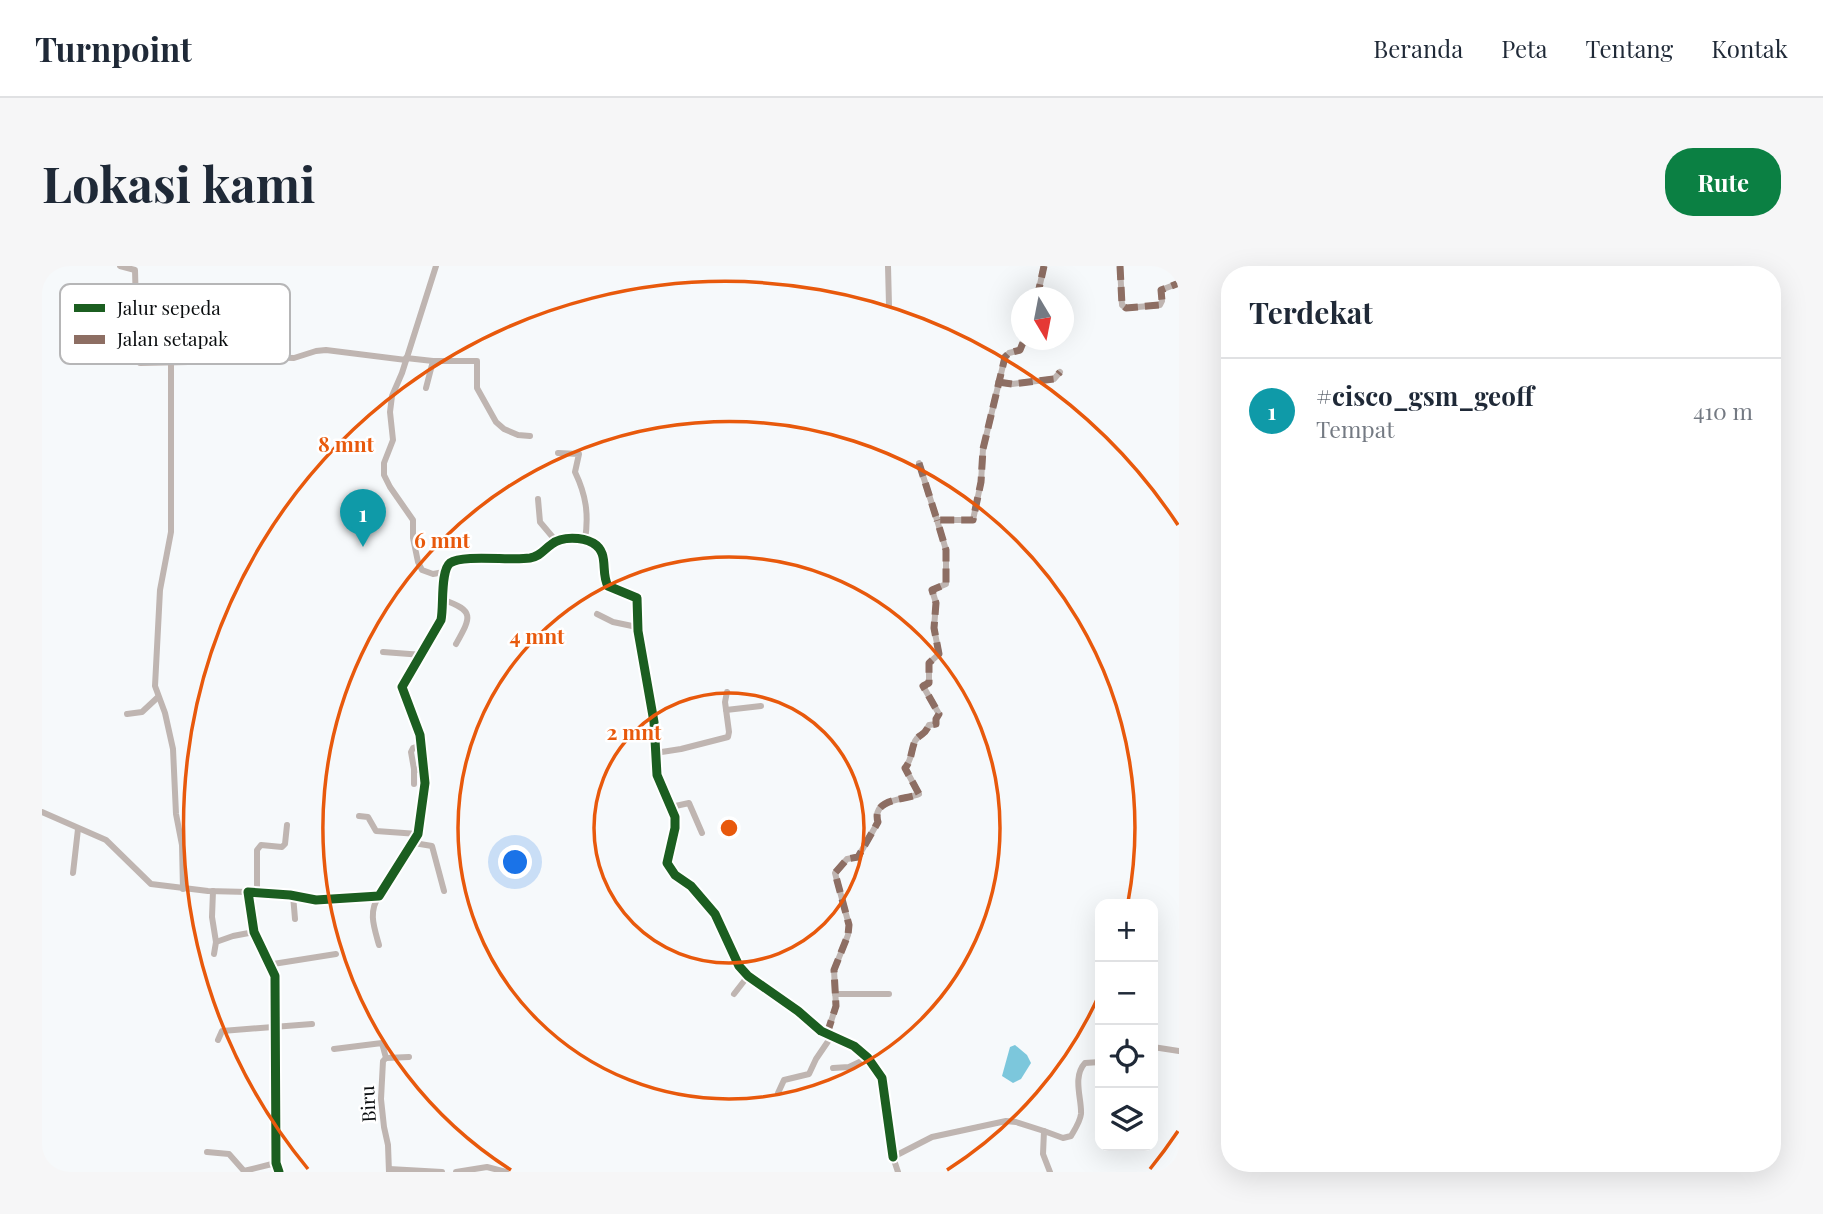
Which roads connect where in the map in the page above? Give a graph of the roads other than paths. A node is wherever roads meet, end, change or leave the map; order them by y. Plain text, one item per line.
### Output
1 (120, 266) edge
2 (436, 266) edge
3 (888, 266) edge
4 (1044, 266) edge
5 (1120, 266) edge
6 (1179, 283) edge
7 (135, 284) edge
8 (1039, 287) edge
9 (889, 305) dead end
10 (1020, 350) edge
11 (290, 358) edge
12 (406, 359) junction
13 (432, 361) junction
14 (172, 364) edge
15 (1060, 372) dead end
16 (998, 382) junction
17 (426, 388) dead end
18 (530, 436) dead end
19 (558, 453) dead end
20 (919, 463) dead end
21 (538, 499) dead end
22 (937, 520) junction
23 (585, 540) junction
24 (556, 541) junction
25 (444, 572) junction
26 (444, 600) junction
27 (597, 614) dead end
28 (637, 627) junction
29 (456, 644) dead end
30 (383, 652) dead end
31 (423, 654) junction
32 (727, 692) dead end
33 (157, 698) junction
34 (761, 706) dead end
35 (726, 710) junction
36 (128, 715) dead end
37 (421, 745) junction
38 (655, 753) junction
39 (414, 769) junction
40 (424, 771) junction
41 (414, 784) dead end
42 (671, 807) junction
43 (42, 812) edge
44 (359, 816) dead end
45 (287, 825) dead end
46 (78, 829) junction
47 (702, 833) dead end
48 (418, 834) junction
49 (414, 843) junction
50 (73, 873) dead end
51 (183, 889) junction
52 (213, 891) junction
53 (444, 891) dead end
54 (248, 892) junction
55 (257, 893) junction
56 (293, 895) junction
57 (379, 897) junction
58 (295, 919) dead end
59 (254, 932) junction
60 (216, 942) junction
61 (379, 945) dead end
62 (215, 954) dead end
63 (336, 954) dead end
64 (270, 967) junction
65 (748, 976) junction
66 (734, 994) dead end
67 (835, 994) junction
68 (889, 994) dead end
69 (312, 1024) dead end
70 (276, 1027) junction
71 (829, 1035) junction
72 (218, 1040) dead end
73 (1158, 1048) edge
74 (334, 1049) dead end
75 (1179, 1051) edge
76 (409, 1056) dead end
77 (386, 1058) junction
78 (868, 1058) junction
79 (1095, 1062) edge
80 (833, 1068) dead end
81 (778, 1093) dead end
82 (1044, 1131) junction
83 (207, 1153) dead end
84 (893, 1157) junction
85 (276, 1163) junction
86 (389, 1170) edge
87 (244, 1171) edge
88 (279, 1172) edge
89 (442, 1172) edge
90 (456, 1172) edge
91 (506, 1172) edge
92 (898, 1172) edge
93 (1050, 1172) edge

1 - 7 street
2 - 12 street
3 - 9 street
4 - 8 street
5 - 6 street
10 - 16 street
11 - 12 street
12 - 13 street
12 - 25 street
13 - 17 street
13 - 18 street
14 - 33 street
15 - 16 street
16 - 22 street
19 - 23 street
20 - 22 street
21 - 24 street
22 - 67 street
23 - 24 street
23 - 28 street
24 - 25 street
25 - 26 street
26 - 29 street
26 - 31 street
27 - 28 street
28 - 38 street
30 - 31 street
31 - 37 street
32 - 35 street
33 - 36 street
33 - 51 street
34 - 35 street
35 - 38 street
37 - 39 street
37 - 40 street
38 - 42 street
39 - 40 street
39 - 41 street
40 - 48 street
42 - 47 street
42 - 65 street
43 - 46 street
44 - 48 street
45 - 55 street
46 - 50 street
46 - 51 street
48 - 49 street
49 - 53 street
49 - 57 street
51 - 52 street
52 - 54 street
52 - 60 street
54 - 55 street
54 - 59 street
55 - 56 street
56 - 57 street
56 - 58 street
57 - 61 street
59 - 60 street
59 - 64 street
60 - 62 street
63 - 64 street
64 - 70 street
65 - 66 street
65 - 71 street
67 - 68 street
67 - 71 street
69 - 70 street
70 - 72 street
70 - 85 street
71 - 78 street
71 - 81 street
73 - 75 street
74 - 77 street
76 - 77 street, Biru
77 - 86 street, Biru
78 - 80 street
78 - 84 street
79 - 82 street
82 - 84 street
82 - 93 street
83 - 87 street
84 - 92 street
85 - 87 street
85 - 88 street
86 - 89 street
90 - 91 street

